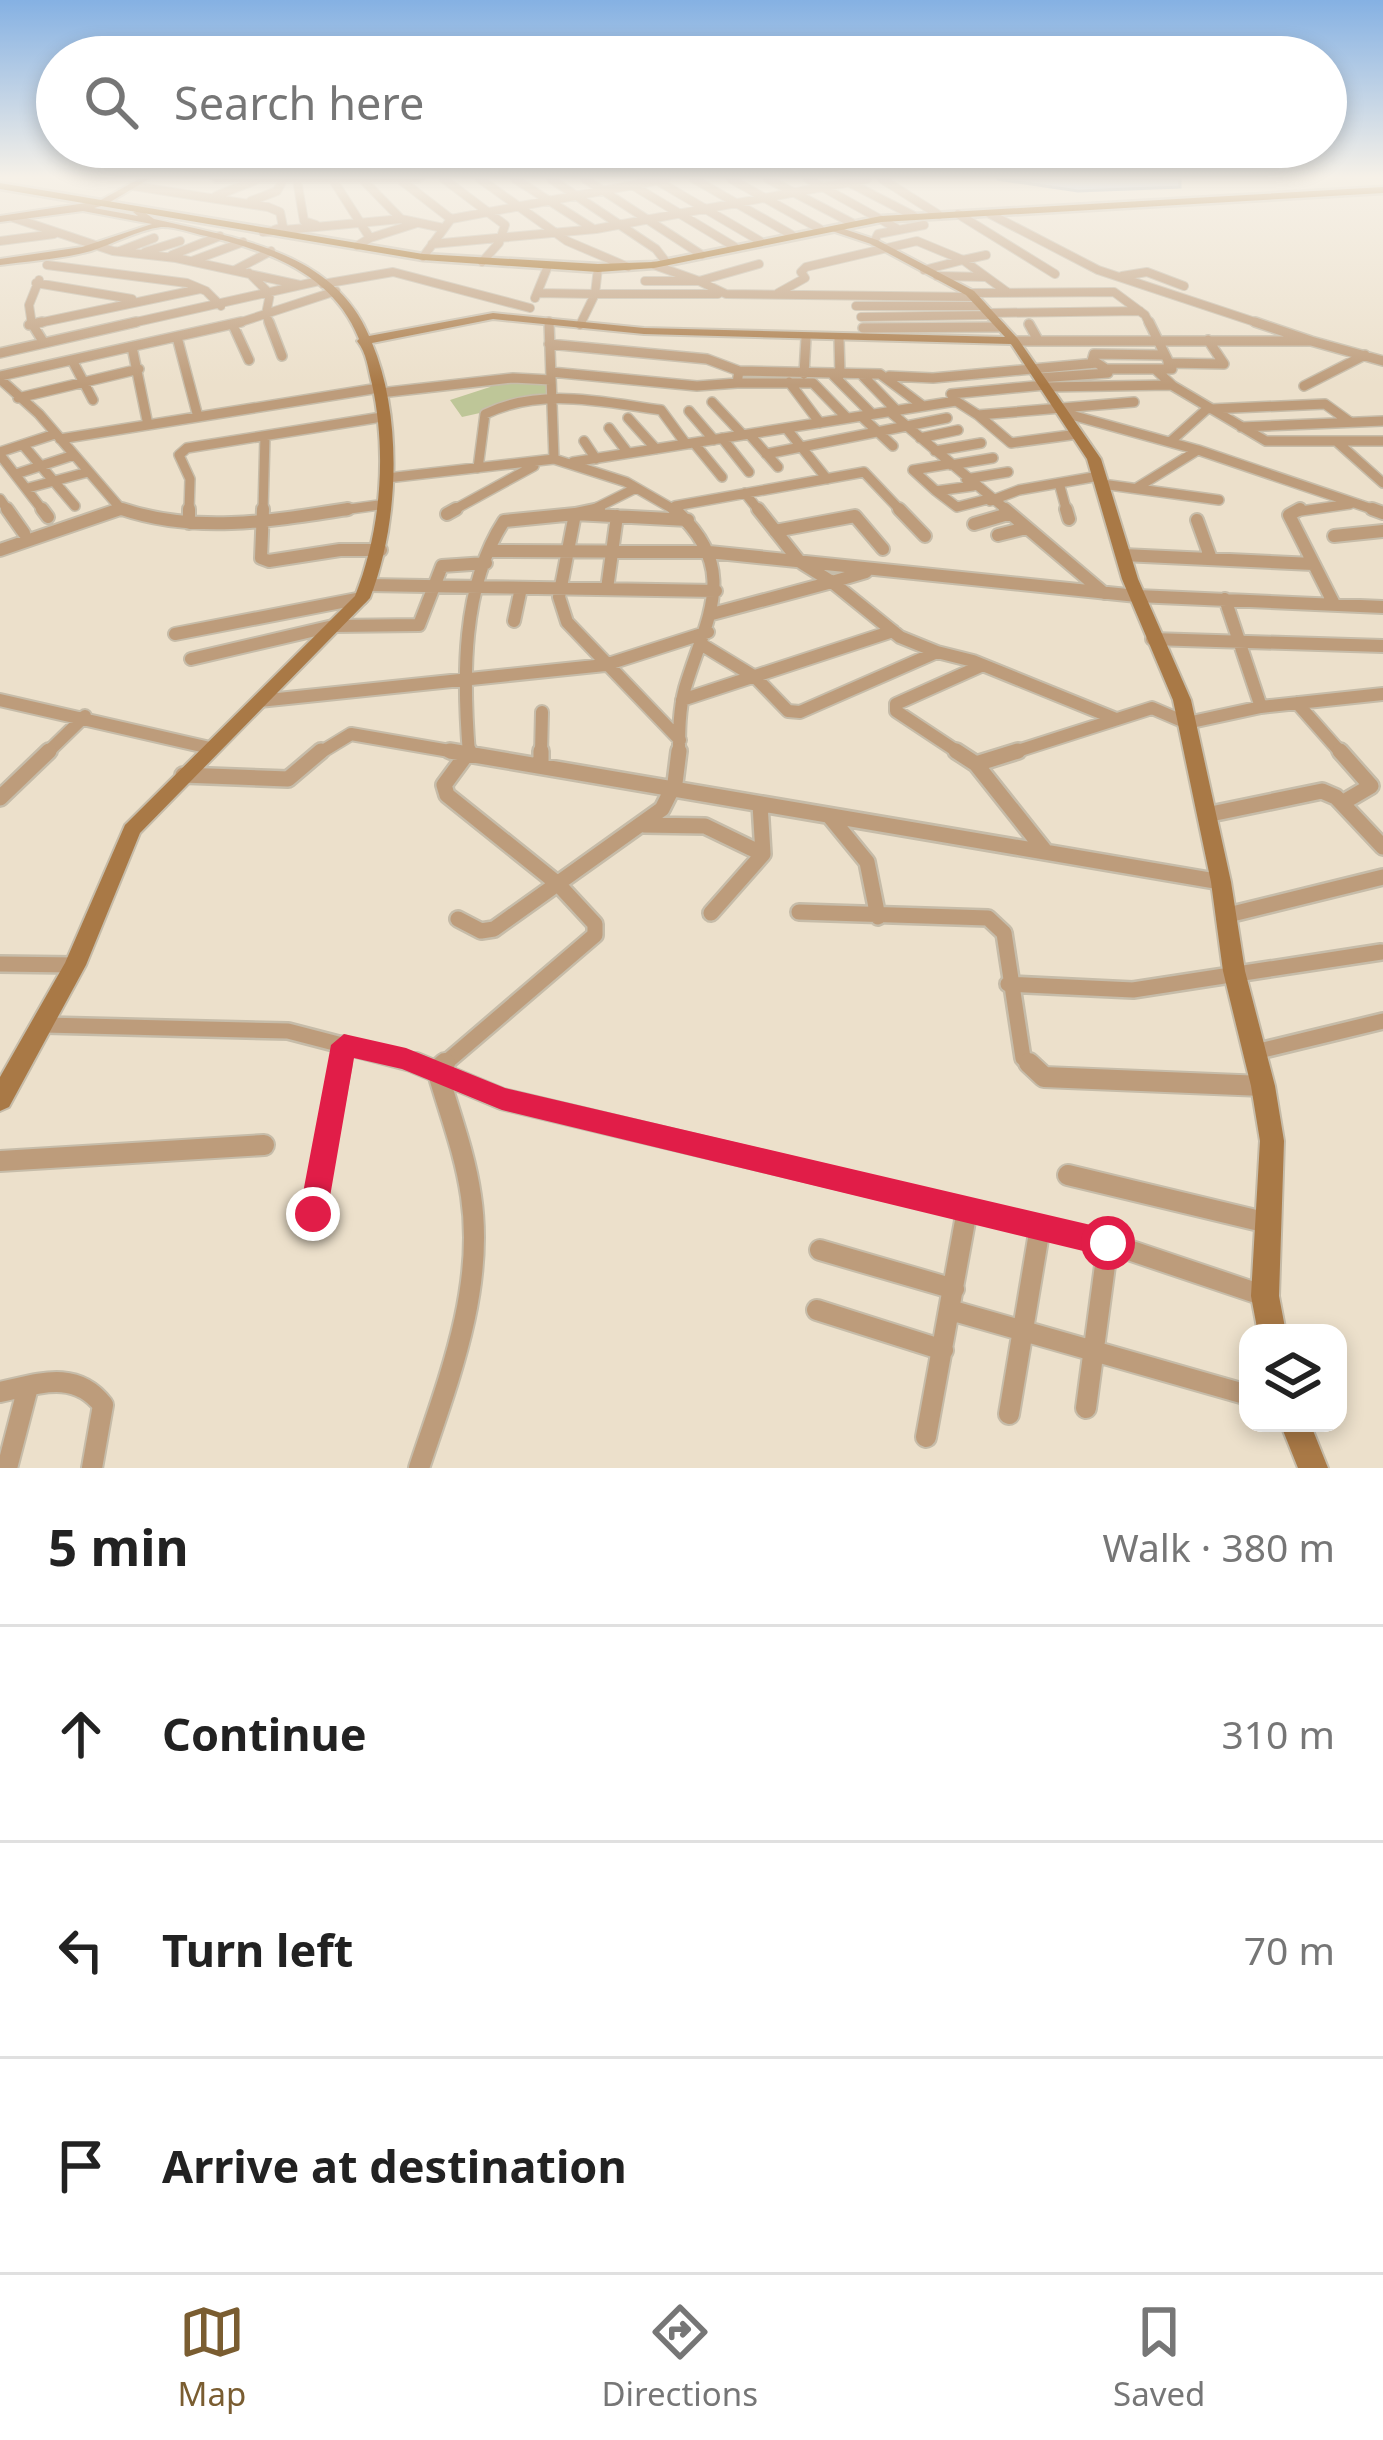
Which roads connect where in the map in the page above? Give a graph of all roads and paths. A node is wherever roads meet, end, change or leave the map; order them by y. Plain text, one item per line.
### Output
1 (90, 248) edge
2 (102, 248) edge
3 (122, 248) edge
4 (161, 248) edge
5 (202, 248) edge
6 (222, 248) edge
7 (266, 248) edge
8 (338, 248) edge
9 (366, 248) edge
10 (430, 248) edge
11 (495, 248) edge
12 (542, 248) edge
13 (582, 248) edge
14 (654, 248) edge
15 (691, 248) edge
16 (733, 248) edge
17 (738, 248) edge
18 (872, 248) edge
19 (885, 248) edge
20 (934, 248) edge
21 (1011, 248) edge
22 (1056, 248) edge
23 (118, 251) junction
24 (271, 251) junction
25 (139, 254) junction
26 (513, 255) junction
27 (702, 255) junction
28 (986, 255) dead end
29 (167, 257) junction
30 (423, 257) junction
31 (50, 260) junction
32 (963, 260) junction
33 (192, 261) junction
34 (0, 262) edge
35 (482, 262) junction
36 (660, 264) junction
37 (759, 264) dead end
38 (628, 267) junction
39 (547, 268) junction
40 (235, 270) junction
41 (598, 270) junction
42 (248, 273) junction
43 (931, 273) junction
44 (1054, 274) dead end
45 (1117, 276) junction
46 (992, 278) junction
47 (645, 281) dead end
48 (699, 281) junction
49 (37, 284) junction
50 (320, 285) junction
51 (1184, 286) dead end
52 (201, 289) junction
53 (1007, 292) junction
54 (537, 293) junction
55 (727, 293) junction
56 (595, 294) junction
57 (778, 294) junction
58 (270, 295) junction
59 (145, 301) junction
60 (221, 306) junction
61 (1140, 310) junction
62 (989, 313) junction
63 (266, 314) junction
64 (528, 314) junction
65 (549, 321) junction
66 (1029, 324) dead end
67 (1054, 324) dead end
68 (1103, 324) dead end
69 (29, 325) junction
70 (233, 325) junction
71 (580, 325) junction
72 (1079, 326) dead end
73 (177, 337) junction
74 (806, 338) junction
75 (839, 339) junction
76 (1083, 339) junction
77 (1107, 339) junction
78 (1155, 339) junction
79 (1038, 340) junction
80 (1060, 340) junction
81 (1208, 340) junction
82 (363, 341) junction
83 (1311, 341) junction
84 (44, 343) junction
85 (550, 344) junction
86 (132, 347) junction
87 (0, 353) edge
88 (1365, 355) junction
89 (282, 356) dead end
90 (1166, 359) junction
91 (73, 360) junction
92 (250, 360) dead end
93 (913, 361) dead end
94 (1383, 361) edge
95 (1093, 363) junction
96 (50, 365) junction
97 (34, 369) junction
98 (140, 369) junction
99 (1106, 369) junction
100 (1156, 370) junction
101 (782, 374) junction
102 (804, 374) junction
103 (861, 374) junction
104 (836, 375) junction
105 (109, 376) junction
106 (551, 376) junction
107 (890, 376) junction
108 (0, 377) edge
109 (738, 377) junction
110 (933, 378) junction
111 (1040, 379) junction
112 (86, 382) junction
113 (1171, 385) junction
114 (68, 386) junction
115 (791, 386) junction
116 (1304, 386) dead end
117 (380, 391) junction
118 (44, 392) junction
119 (114, 396) dead end
120 (954, 397) junction
121 (18, 398) junction
122 (551, 398) junction
123 (93, 400) dead end
124 (712, 402) dead end
125 (1134, 402) dead end
126 (922, 406) junction
127 (1210, 408) junction
128 (1062, 409) junction
129 (689, 411) dead end
130 (892, 411) junction
131 (867, 415) junction
132 (978, 416) junction
133 (198, 417) junction
134 (382, 417) junction
135 (628, 418) dead end
136 (947, 418) dead end
137 (841, 419) junction
138 (1383, 421) edge
139 (1350, 422) junction
140 (816, 423) junction
141 (148, 425) junction
142 (907, 427) junction
143 (1241, 427) junction
144 (609, 428) dead end
145 (786, 428) junction
146 (958, 430) dead end
147 (880, 434) junction
148 (1078, 434) junction
149 (746, 435) junction
150 (265, 436) junction
151 (58, 437) junction
152 (855, 438) junction
153 (920, 438) junction
154 (718, 439) junction
155 (584, 441) dead end
156 (1171, 441) junction
157 (1266, 441) junction
158 (1336, 441) junction
159 (1383, 441) edge
160 (829, 442) junction
161 (981, 443) dead end
162 (690, 444) junction
163 (23, 445) junction
164 (892, 446) dead end
165 (800, 448) junction
166 (656, 449) junction
167 (1198, 450) junction
168 (865, 451) dead end
169 (935, 451) junction
170 (0, 454) edge
171 (628, 454) junction
172 (766, 454) junction
173 (74, 455) junction
174 (840, 457) dead end
175 (901, 458) dead end
176 (993, 458) dead end
177 (596, 459) junction
178 (549, 460) junction
179 (569, 463) junction
180 (1241, 464) junction
181 (950, 465) junction
182 (41, 466) junction
183 (778, 467) dead end
184 (478, 468) junction
185 (913, 470) junction
186 (88, 472) junction
187 (749, 472) dead end
188 (1008, 472) dead end
189 (16, 474) junction
190 (722, 477) dead end
191 (388, 478) junction
192 (827, 478) junction
193 (1101, 480) junction
194 (54, 482) junction
195 (969, 483) junction
196 (1059, 483) junction
197 (1383, 483) edge
198 (1138, 487) junction
199 (636, 488) junction
200 (30, 490) junction
201 (936, 491) junction
202 (745, 493) junction
203 (989, 500) junction
204 (1219, 500) dead end
205 (1, 501) edge
206 (1358, 503) junction
207 (386, 504) junction
208 (76, 506) dead end
209 (675, 506) junction
210 (121, 509) junction
211 (1379, 509) edge
212 (447, 514) dead end
213 (575, 514) junction
214 (1008, 514) junction
215 (617, 516) junction
216 (49, 517) dead end
217 (260, 518) junction
218 (1070, 519) dead end
219 (688, 520) junction
220 (1197, 520) dead end
221 (190, 523) junction
222 (974, 524) dead end
223 (1026, 528) junction
224 (775, 531) junction
225 (1383, 531) edge
226 (24, 533) dead end
227 (998, 535) dead end
228 (925, 536) dead end
229 (1334, 536) dead end
230 (883, 549) dead end
231 (0, 550) edge
232 (381, 550) junction
233 (570, 551) junction
234 (613, 551) junction
235 (709, 552) junction
236 (1124, 555) junction
237 (488, 557) junction
238 (1211, 559) junction
239 (800, 562) junction
240 (1313, 564) junction
241 (877, 569) junction
242 (832, 582) junction
243 (435, 586) junction
244 (478, 587) junction
245 (521, 588) junction
246 (561, 589) junction
247 (608, 589) junction
248 (366, 591) junction
249 (716, 591) junction
250 (1104, 593) junction
251 (1137, 596) junction
252 (1225, 599) junction
253 (1334, 604) junction
254 (1383, 607) edge
255 (712, 614) junction
256 (242, 621) junction
257 (514, 621) dead end
258 (333, 626) junction
259 (893, 632) junction
260 (175, 634) dead end
261 (706, 639) junction
262 (1153, 639) junction
263 (1239, 642) junction
264 (1383, 646) edge
265 (247, 648) junction
266 (938, 652) junction
267 (191, 659) dead end
268 (605, 664) junction
269 (983, 665) junction
270 (755, 677) junction
271 (462, 680) junction
272 (1383, 694) edge
273 (0, 700) edge
274 (682, 700) junction
275 (260, 701) junction
276 (1297, 703) junction
277 (1261, 707) junction
278 (542, 712) dead end
279 (85, 716) junction
280 (1116, 719) junction
281 (1186, 723) junction
282 (680, 740) junction
283 (210, 748) junction
284 (469, 754) junction
285 (976, 764) junction
286 (541, 766) junction
287 (183, 775) junction
288 (677, 788) junction
289 (0, 798) edge
290 (1342, 803) junction
291 (760, 804) junction
292 (1206, 815) junction
293 (831, 818) junction
294 (644, 825) junction
295 (1383, 847) edge
296 (1046, 851) junction
297 (763, 854) junction
298 (1383, 878) edge
299 (1221, 882) junction
300 (558, 884) junction
301 (800, 912) dead end
302 (711, 913) dead end
303 (1225, 916) junction
304 (878, 917) junction
305 (458, 919) dead end
306 (1382, 952) edge
307 (0, 964) edge
308 (75, 965) junction
309 (1234, 971) junction
310 (1008, 984) junction
311 (1383, 1021) edge
312 (45, 1025) junction
313 (344, 1045) junction
314 (1255, 1052) junction
315 (25, 1057) junction
316 (437, 1070) junction
317 (0, 1072) edge
318 (1263, 1086) junction
319 (0, 1100) edge
320 (264, 1145) dead end
321 (0, 1161) edge
322 (1068, 1175) dead end
323 (967, 1210) junction
324 (313, 1214) dead end
325 (1268, 1223) junction
326 (1040, 1227) junction
327 (1108, 1243) junction
328 (820, 1250) dead end
329 (1265, 1296) junction
330 (952, 1299) junction
331 (818, 1310) dead end
332 (1270, 1324) edge
333 (1025, 1331) junction
334 (943, 1350) junction
335 (1093, 1351) junction
336 (28, 1387) junction
337 (0, 1392) edge
338 (1239, 1392) edge
339 (1086, 1408) dead end
340 (1009, 1414) dead end
341 (1299, 1432) edge
342 (926, 1437) dead end
343 (8, 1468) edge
344 (92, 1468) edge
345 (419, 1468) edge
346 (1313, 1468) edge

1 - 31 street
2 - 23 street
3 - 23 street
4 - 25 street
5 - 29 street
6 - 33 street
7 - 24 street
8 - 39 main road
9 - 30 main road
10 - 30 street
11 - 35 street
12 - 26 street
13 - 38 street
14 - 36 street
15 - 27 street
16 - 27 main road
17 - 36 main road
18 - 57 street
19 - 43 street
20 - 32 street
21 - 44 street
22 - 45 street
23 - 25 street
24 - 40 street
24 - 50 street
25 - 29 street
26 - 35 main road
26 - 39 main road
27 - 36 main road
28 - 32 street
29 - 33 street
30 - 35 main road
31 - 34 street
31 - 49 street
31 - 52 street
32 - 43 street
32 - 46 street
33 - 40 street
36 - 38 main road
36 - 41 main road
36 - 48 street
37 - 48 street
38 - 41 main road
39 - 41 main road
39 - 54 street
40 - 42 street
41 - 56 street
42 - 50 street
42 - 58 street
43 - 46 street
43 - 62 street
45 - 51 street
45 - 83 street
46 - 53 street
47 - 48 street
48 - 55 street
49 - 59 street
49 - 69 street
50 - 58 street
50 - 63 street
50 - 64 street
50 - 82 street
52 - 59 street
52 - 60 street
53 - 61 street
53 - 62 street
54 - 56 street
54 - 64 street
55 - 56 street
55 - 57 street
56 - 71 street
57 - 62 street
58 - 60 street
58 - 63 street
59 - 69 street
60 - 84 street
61 - 62 street
61 - 78 street
62 - 62 street
62 - 75 street
62 - 79 street
62 - 111 street
63 - 70 street
63 - 89 street
64 - 65 street
64 - 82 street
65 - 71 street
65 - 85 street
66 - 79 street
67 - 80 street
68 - 77 street
69 - 84 street
70 - 73 street
70 - 92 street
71 - 74 street
72 - 76 street
73 - 86 street
73 - 133 street
74 - 75 street
74 - 102 street
75 - 104 street
76 - 77 street
76 - 80 street
77 - 78 street
78 - 81 street
78 - 90 street
79 - 80 street
81 - 83 street
81 - 90 street
82 - 117 street
83 - 88 street
84 - 87 street
85 - 106 street
85 - 109 street
86 - 91 street
86 - 98 street
88 - 94 street
88 - 116 street
90 - 95 street
90 - 100 street
91 - 96 street
91 - 112 street
93 - 110 street
95 - 99 street
95 - 111 street
96 - 97 street
96 - 114 street
97 - 108 street
97 - 118 street
98 - 105 street
98 - 141 street
99 - 100 street
99 - 111 street
100 - 113 street
101 - 102 street
101 - 109 street
101 - 115 street
102 - 104 street
103 - 104 street
103 - 107 street
103 - 130 street
104 - 131 street
105 - 112 street
105 - 119 street
106 - 109 street
106 - 117 street
106 - 122 street
107 - 110 street
107 - 126 street
108 - 121 street
109 - 115 street
110 - 111 street
110 - 120 street
111 - 113 street
111 - 120 street
111 - 128 street
112 - 114 street
112 - 123 street
113 - 127 street
114 - 118 street
115 - 137 street
115 - 140 street
117 - 133 street
117 - 134 street
118 - 121 street
120 - 126 street
120 - 132 street
121 - 151 street
122 - 162 street
122 - 178 street
122 - 184 street
124 - 149 street
125 - 128 street
126 - 130 street
127 - 139 street
127 - 143 street
127 - 156 street
128 - 132 street
128 - 148 street
128 - 156 street
129 - 154 street
130 - 131 street
130 - 142 street
131 - 137 street
131 - 147 street
132 - 148 street
133 - 141 street
134 - 150 street
134 - 191 street
135 - 166 street
136 - 142 street
137 - 140 street
137 - 152 street
138 - 139 street
139 - 143 street
140 - 145 street
140 - 160 street
141 - 151 street
142 - 147 street
142 - 153 street
143 - 157 street
144 - 171 street
145 - 149 street
145 - 165 street
146 - 153 street
147 - 152 street
147 - 164 street
148 - 193 street
149 - 154 street
149 - 172 street
150 - 217 street
150 - 221 street
151 - 163 street
151 - 173 street
152 - 160 street
152 - 168 street
153 - 169 street
154 - 162 street
154 - 187 street
155 - 177 street
156 - 167 street
157 - 158 street
157 - 180 street
158 - 159 street
158 - 197 street
160 - 165 street
160 - 174 street
161 - 169 street
162 - 166 street
162 - 190 street
163 - 170 street
163 - 182 street
165 - 172 street
165 - 192 street
166 - 171 street
167 - 180 street
167 - 198 street
169 - 181 street
170 - 189 street
171 - 177 street
172 - 183 street
173 - 182 street
173 - 186 street
175 - 185 street
176 - 181 street
177 - 179 street
178 - 179 street
178 - 184 street
178 - 212 street
179 - 199 street
180 - 206 street
181 - 185 street
181 - 195 street
182 - 189 street
182 - 194 street
184 - 191 street
185 - 201 street
186 - 194 street
186 - 210 street
188 - 195 street
189 - 200 street
191 - 207 street
192 - 202 street
192 - 228 street
193 - 196 street
193 - 198 street
193 - 236 street
194 - 200 street
194 - 208 street
195 - 201 street
195 - 203 street
196 - 203 street
196 - 218 street
198 - 204 street
199 - 209 street
199 - 213 street
200 - 205 street
200 - 216 street
201 - 203 street
202 - 209 street
202 - 224 street
203 - 214 street
205 - 226 street
206 - 211 street
206 - 240 street
207 - 217 street
207 - 232 street
209 - 219 street
210 - 221 street
210 - 231 street
213 - 215 street
213 - 233 street
213 - 237 street
214 - 222 street
214 - 223 street
215 - 219 street
215 - 234 street
217 - 221 street
217 - 232 street
219 - 235 street
220 - 238 street
223 - 227 street
223 - 250 street
224 - 230 street
224 - 239 street
225 - 229 street
232 - 248 street
233 - 234 street
233 - 237 street
233 - 246 street
234 - 235 street
234 - 247 street
235 - 239 street
235 - 249 street
236 - 238 street
236 - 251 street
237 - 243 street
237 - 244 street
238 - 240 street
239 - 241 street
239 - 242 street
240 - 253 street
241 - 242 street
241 - 250 street
242 - 255 street
242 - 259 street
243 - 244 street
243 - 248 street
243 - 258 street
244 - 245 street
244 - 271 street
245 - 246 street
245 - 257 street
246 - 247 street
246 - 268 street
247 - 249 street
248 - 256 street
248 - 258 street
249 - 255 street
250 - 251 street
251 - 252 street
251 - 262 street
252 - 253 street
252 - 263 street
253 - 254 street
255 - 261 street
256 - 260 street
256 - 265 street
258 - 265 street
258 - 275 street
259 - 266 street
259 - 270 street
261 - 268 street
261 - 270 street
261 - 274 street
262 - 263 street
262 - 281 street
263 - 264 street
263 - 277 street
265 - 267 street
266 - 269 street
266 - 270 street
268 - 271 street
268 - 282 street
269 - 280 street
269 - 285 street
270 - 274 street
271 - 275 street
271 - 284 street
272 - 276 street
273 - 279 street
274 - 282 street
275 - 283 street
276 - 277 street
276 - 290 street
277 - 281 street
278 - 286 street
279 - 283 street
279 - 289 street
280 - 281 street
280 - 285 street
281 - 292 street
282 - 288 street
283 - 287 street
284 - 286 street
284 - 287 street
284 - 300 street
285 - 296 street
286 - 288 street
287 - 308 street
288 - 291 street
288 - 294 street
290 - 292 street
290 - 295 street
291 - 293 street
291 - 297 street
292 - 299 street
293 - 296 street
293 - 304 street
294 - 297 street
294 - 300 street
296 - 299 street
297 - 302 street
298 - 303 street
299 - 303 street
300 - 305 street
300 - 316 street
301 - 304 street
303 - 309 street
304 - 310 street
306 - 309 street
307 - 308 street
308 - 312 street
309 - 310 street
309 - 314 street
310 - 318 street
311 - 314 street
312 - 313 street
312 - 315 street
313 - 316 street
313 - 324 street
314 - 318 street
315 - 317 street
315 - 319 street
316 - 323 street
316 - 345 street
318 - 325 street
320 - 321 street
322 - 325 street
323 - 326 street
323 - 330 street
325 - 329 street
326 - 327 street
326 - 333 street
327 - 329 street
327 - 335 street
328 - 330 street
329 - 332 street
330 - 333 street
330 - 334 street
331 - 334 street
333 - 335 street
333 - 340 street
334 - 342 street
335 - 338 street
335 - 339 street
336 - 337 street
336 - 343 street
336 - 344 street
341 - 346 street

